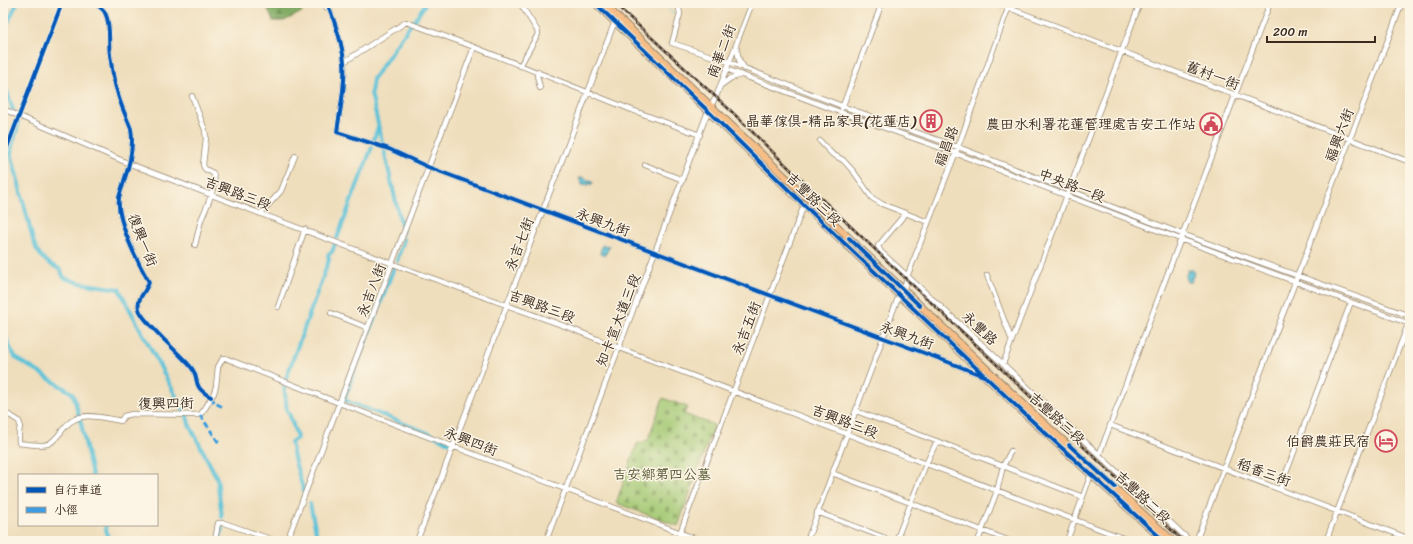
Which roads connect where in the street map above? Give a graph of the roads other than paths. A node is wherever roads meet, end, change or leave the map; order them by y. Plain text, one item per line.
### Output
1 (90, 3) edge
2 (318, 3) edge
3 (520, 3) edge
4 (595, 3) edge
5 (603, 3) edge
6 (678, 3) edge
7 (752, 3) edge
8 (882, 3) edge
9 (996, 3) edge
10 (1140, 3) edge
11 (1270, 3) edge
12 (1402, 3) edge
13 (327, 5) edge
14 (1009, 5) edge
15 (615, 21) junction
16 (736, 44) junction
17 (474, 47) junction
18 (1121, 52) junction
19 (344, 62) junction
20 (729, 62) junction
21 (520, 66) junction
22 (726, 69) junction
23 (745, 69) junction
24 (538, 72) junction
25 (741, 75) junction
26 (720, 86) junction
27 (540, 88) dead end
28 (587, 92) junction
29 (192, 96) dead end
30 (1235, 96) junction
31 (842, 106) junction
32 (3, 109) edge
33 (710, 109) junction
34 (840, 112) junction
35 (700, 135) junction
36 (1349, 139) junction
37 (820, 141) dead end
38 (958, 147) junction
39 (955, 153) junction
40 (295, 156) dead end
41 (1410, 162) edge
42 (130, 164) junction
43 (645, 165) dead end
44 (428, 167) junction
45 (682, 180) junction
46 (1068, 193) junction
47 (211, 194) junction
48 (804, 205) junction
49 (543, 211) junction
50 (261, 213) junction
51 (906, 213) junction
52 (928, 222) junction
53 (305, 230) junction
54 (1182, 234) junction
55 (1180, 239) junction
56 (195, 245) dead end
57 (656, 253) junction
58 (393, 264) junction
59 (987, 275) dead end
60 (1297, 275) junction
61 (907, 277) junction
62 (1294, 282) junction
63 (904, 289) junction
64 (770, 295) junction
65 (899, 295) junction
66 (1351, 302) junction
67 (507, 305) junction
68 (278, 307) dead end
69 (331, 313) dead end
70 (1410, 321) edge
71 (368, 328) junction
72 (883, 338) junction
73 (1012, 341) junction
74 (619, 348) junction
75 (232, 361) joint
76 (1003, 364) junction
77 (986, 377) junction
78 (733, 391) junction
79 (211, 397) junction
80 (339, 403) junction
81 (856, 411) junction
82 (3, 412) edge
83 (1110, 425) junction
84 (847, 434) junction
85 (937, 441) junction
86 (452, 446) junction
87 (1011, 451) dead end
88 (1099, 454) junction
89 (926, 464) junction
90 (1003, 466) junction
91 (1224, 468) junction
92 (1096, 470) joint
93 (832, 473) junction
94 (1091, 474) junction
95 (566, 488) junction
96 (1280, 489) junction
97 (998, 491) junction
98 (1083, 497) junction
99 (910, 504) junction
100 (1337, 511) junction
101 (818, 512) junction
102 (1075, 520) junction
103 (982, 531) junction
104 (680, 532) junction
105 (1410, 539) edge
106 (215, 541) edge
107 (276, 541) edge
108 (287, 541) edge
109 (417, 541) edge
110 (546, 541) edge
111 (677, 541) edge
112 (702, 541) edge
113 (807, 541) edge
114 (893, 541) edge
115 (896, 541) edge
116 (978, 541) edge
117 (1010, 541) edge
118 (1067, 541) edge
119 (1131, 541) edge
120 (1164, 541) edge
121 (1172, 541) edge
122 (1190, 541) edge
123 (1196, 541) edge
124 (1326, 541) edge

1 - 42 street, 復興一街
2 - 13 street
3 - 21 street
4 - 15 main road, 吉豐路三段
5 - 33 main road, 吉豐路三段
6 - 20 street, 中央路一段
7 - 16 street, 南華二街
8 - 31 street
9 - 14 street, 舊村一街
10 - 18 street
11 - 30 street
12 - 36 street, 福興六街
13 - 19 street, 永興九街
14 - 18 street, 舊村一街
14 - 38 street, 福昌路
15 - 28 street, 永吉七街
15 - 33 main road, 吉豐路三段
16 - 20 street, 南華二街
16 - 23 street
17 - 19 street
17 - 21 street
17 - 44 street, 永吉八街
18 - 30 street, 舊村一街
18 - 46 street
19 - 44 street, 永興九街
20 - 22 street, 南華二街
20 - 23 street, 中央路一段
21 - 24 street
22 - 25 street, 中央路一段
22 - 26 street, 南華二街
23 - 31 street, 中央路一段
24 - 27 street
24 - 28 street
25 - 26 street
25 - 34 street, 中央路一段
26 - 33 street, 南華二街
28 - 35 street
28 - 49 street, 永吉七街
29 - 47 street
30 - 36 street, 舊村一街
30 - 54 street
31 - 34 street
31 - 38 street, 中央路一段
32 - 42 street, 吉興路三段
33 - 35 street, 知卡宣大道三段
33 - 48 main road, 吉豐路三段
33 - 63 main road, 吉豐路三段
34 - 39 street, 中央路一段
35 - 45 street, 知卡宣大道三段
36 - 41 street, 舊村一街
36 - 60 street, 福興六街
37 - 51 street
38 - 39 street, 福昌路
38 - 46 street, 中央路一段
39 - 46 street, 中央路一段
39 - 52 street, 福昌路
40 - 50 street
42 - 47 street, 吉興路三段
42 - 79 street, 復興一街
43 - 45 street
44 - 49 street, 永興九街
44 - 58 street, 永吉八街
45 - 57 street, 知卡宣大道三段
46 - 54 street, 中央路一段
46 - 55 street, 中央路一段
46 - 73 street
47 - 50 street, 吉興路三段
47 - 56 street
48 - 64 street, 永吉五街
48 - 65 main road, 吉豐路三段
49 - 57 street, 永興九街
49 - 67 street, 永吉七街
50 - 53 street, 吉興路三段
51 - 52 street
51 - 61 street, 永豐路
52 - 61 street, 福昌路
53 - 58 street, 吉興路三段
53 - 68 street
54 - 55 street
54 - 60 street, 中央路一段
55 - 62 street, 中央路一段
55 - 83 street
57 - 64 street, 永興九街
57 - 74 street, 知卡宣大道三段
58 - 67 street, 吉興路三段
58 - 71 street, 永吉八街
59 - 73 street
60 - 62 street, 福興六街
60 - 70 street, 中央路一段
61 - 63 street, 福昌路
61 - 76 street, 永豐路
62 - 66 street, 中央路一段
62 - 91 street, 福興六街
63 - 65 street, 福昌路
63 - 92 main road, 吉豐路三段
64 - 72 street, 永興九街
64 - 78 street, 永吉五街
65 - 72 street, 福昌路
65 - 77 main road, 吉豐路三段
66 - 70 street, 中央路一段
66 - 96 street
67 - 74 street, 吉興路三段
67 - 86 street, 永吉七街
69 - 71 street
70 - 100 street
71 - 80 street, 永吉八街
72 - 77 street, 永興九街
72 - 81 street, 福昌路
73 - 76 street
74 - 78 street, 吉興路三段
74 - 95 street, 知卡宣大道三段
75 - 79 street, 復興四街
75 - 80 street, 永興四街
76 - 88 street, 永豐路
77 - 94 main road, 吉豐路三段
78 - 84 street, 吉興路三段
78 - 104 street, 永吉五街
79 - 82 street, 復興四街
80 - 86 street, 永興四街
80 - 108 street, 永吉八街
81 - 84 street, 福昌路
81 - 85 street
83 - 88 street
83 - 91 street, 稻香三街
84 - 89 street, 吉興路三段
84 - 93 street, 福昌路
85 - 89 street
85 - 90 street
86 - 95 street, 永興四街
86 - 109 street, 永吉七街
87 - 90 street
88 - 122 street, 永豐路
89 - 97 street, 吉興路三段
89 - 99 street
90 - 97 street
90 - 98 street
91 - 96 street, 稻香三街
91 - 123 street, 福興六街
92 - 121 main road, 吉豐路二段
93 - 99 street
93 - 101 street, 福昌路
94 - 98 street
94 - 120 main road, 吉豐路二段
95 - 104 street, 永興四街
95 - 110 street, 知卡宣大道三段
96 - 100 street, 稻香三街
97 - 102 street, 吉興路三段
97 - 103 street
98 - 102 street
99 - 103 street
99 - 115 street
100 - 105 street, 稻香三街
100 - 124 street
101 - 113 street, 福昌路
101 - 114 street
102 - 118 street
102 - 119 street, 吉興路三段
103 - 116 street
103 - 117 street
104 - 111 street, 永吉五街
104 - 112 street, 永興四街
106 - 107 street

